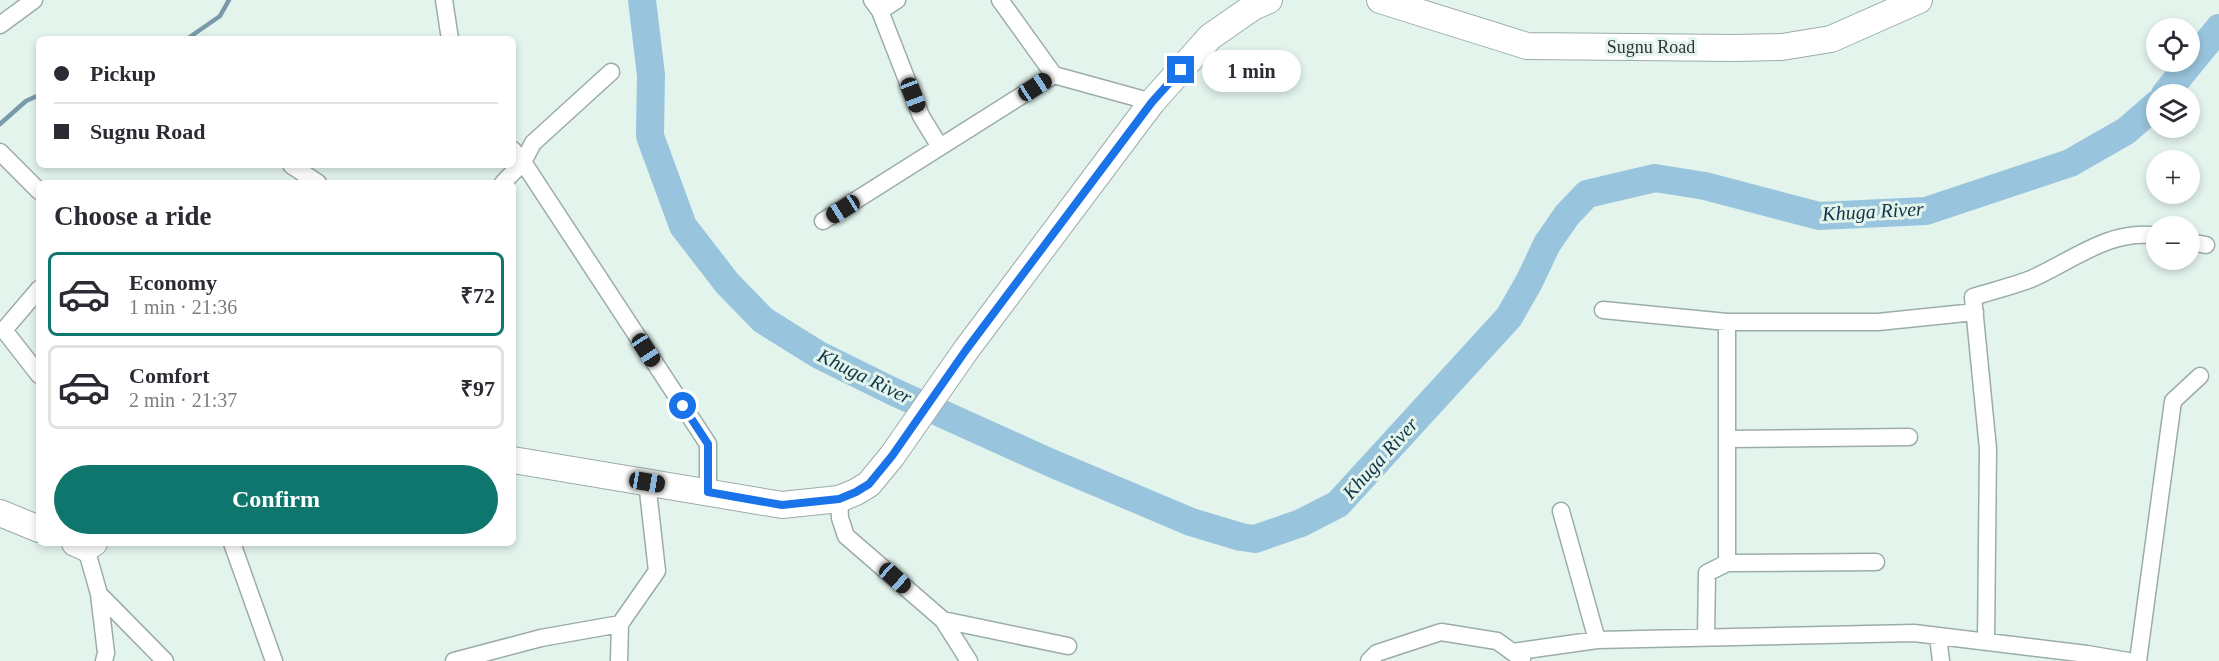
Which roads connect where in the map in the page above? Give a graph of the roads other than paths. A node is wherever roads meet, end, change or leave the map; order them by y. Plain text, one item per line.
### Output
1 (34, 0) edge
2 (444, 0) edge
3 (897, 0) edge
4 (1000, 0) edge
5 (1269, 0) edge
6 (1380, 0) edge
7 (1919, 0) edge
8 (876, 6) edge
9 (0, 26) edge
10 (450, 36) edge
11 (610, 72) dead end
12 (1054, 75) junction
13 (1152, 102) junction
14 (940, 147) junction
15 (0, 152) edge
16 (518, 156) edge
17 (296, 168) edge
18 (314, 180) edge
19 (36, 188) edge
20 (823, 221) dead end
21 (2146, 235) edge
22 (36, 293) edge
23 (1603, 310) dead end
24 (1975, 312) junction
25 (1726, 322) junction
26 (36, 371) edge
27 (2200, 376) dead end
28 (1909, 437) dead end
29 (1727, 439) junction
30 (516, 460) edge
31 (647, 482) junction
32 (708, 492) junction
33 (839, 499) junction
34 (1561, 511) dead end
35 (0, 513) edge
36 (36, 528) edge
37 (86, 546) edge
38 (233, 546) edge
39 (1876, 562) dead end
40 (1727, 563) junction
41 (99, 594) junction
42 (943, 620) junction
43 (620, 624) junction
44 (1938, 636) junction
45 (1706, 638) junction
46 (1597, 640) junction
47 (1986, 642) junction
48 (1068, 646) dead end
49 (1519, 657) edge
50 (104, 661) edge
51 (165, 661) edge
52 (274, 661) edge
53 (454, 661) edge
54 (619, 661) edge
55 (969, 661) edge
56 (1369, 661) edge
57 (1941, 661) edge
58 (2128, 661) edge
59 (2138, 661) edge

1 - 9 street
2 - 10 street
3 - 8 street
4 - 12 street
5 - 13 main road
6 - 7 main road, Sugnu Road
8 - 14 street
11 - 16 street
12 - 13 street
12 - 14 street
13 - 33 main road
14 - 20 street
15 - 19 street
16 - 32 street
17 - 18 street
21 - 24 street
22 - 26 street
23 - 25 street
24 - 25 street
24 - 47 street
25 - 29 street
27 - 59 street
28 - 29 street
29 - 40 street
30 - 31 main road
31 - 32 main road
31 - 43 street
32 - 33 main road
33 - 42 street
34 - 46 street
35 - 36 main road
37 - 41 street
38 - 52 street
39 - 40 street
40 - 45 street
41 - 50 street
41 - 51 street
42 - 48 street
42 - 55 street
43 - 53 street
43 - 54 street
44 - 45 street
44 - 47 street
44 - 57 street
45 - 46 street
46 - 49 street
47 - 58 street
49 - 56 street

